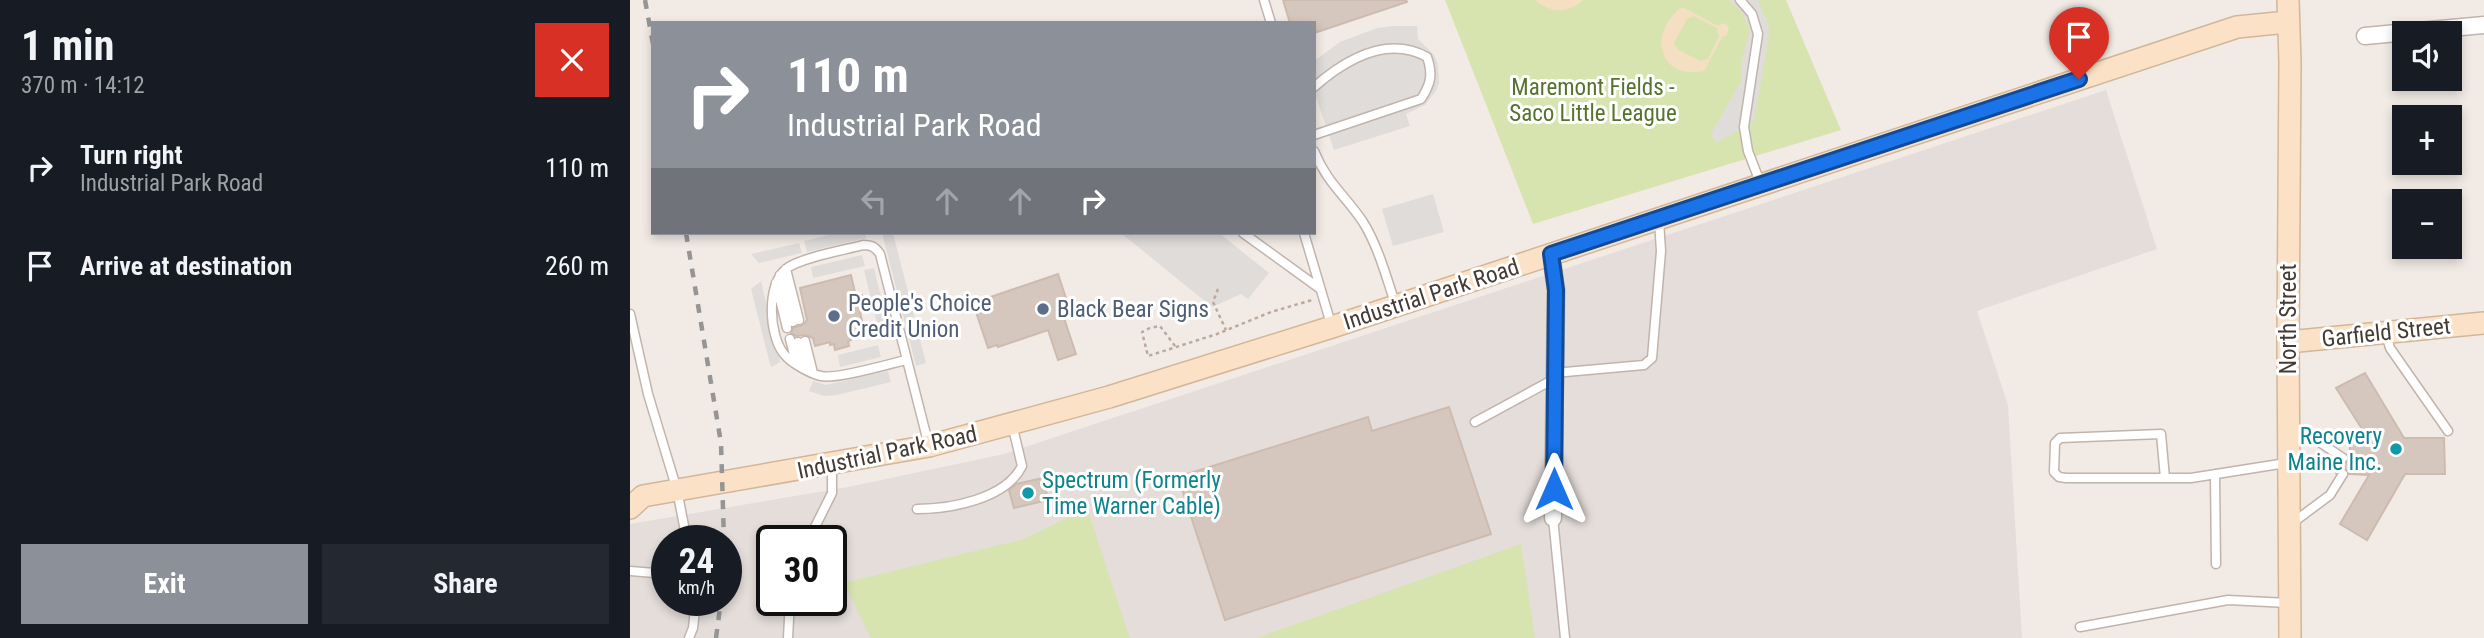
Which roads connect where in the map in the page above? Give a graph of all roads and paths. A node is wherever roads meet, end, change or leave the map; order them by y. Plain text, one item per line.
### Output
1 (1264, 0) edge
2 (1740, 0) edge
3 (2288, 0) edge
4 (1270, 21) edge
5 (2288, 22) junction
6 (2484, 25) edge
7 (2365, 36) dead end
8 (1316, 85) edge
9 (1316, 134) edge
10 (1316, 156) edge
11 (1761, 185) junction
12 (1659, 218) junction
13 (1245, 235) edge
14 (1305, 235) edge
15 (1551, 254) junction
16 (781, 275) junction
17 (1219, 289) dead end
18 (1321, 292) junction
19 (1396, 306) junction
20 (630, 314) edge
21 (2484, 323) edge
22 (1332, 327) junction
23 (1226, 330) junction
24 (2386, 331) junction
25 (2288, 342) junction
26 (1175, 346) junction
27 (906, 360) junction
28 (800, 365) junction
29 (813, 373) junction
30 (1554, 376) junction
31 (1475, 422) dead end
32 (1012, 424) junction
33 (2448, 431) dead end
34 (2288, 435) junction
35 (929, 446) junction
36 (2343, 458) dead end
37 (2289, 463) junction
38 (832, 464) junction
39 (2215, 474) junction
40 (2343, 474) dead end
41 (2165, 478) junction
42 (677, 490) junction
43 (634, 498) edge
44 (917, 509) dead end
45 (1553, 518) joint
46 (684, 525) edge
47 (816, 525) edge
48 (2289, 526) junction
49 (2216, 565) dead end
50 (630, 571) edge
51 (651, 573) edge
52 (2289, 603) junction
53 (694, 616) edge
54 (789, 616) edge
55 (2080, 627) dead end
56 (689, 638) edge
57 (788, 638) edge
58 (1565, 638) edge
59 (2290, 638) edge

1 - 4 lane
2 - 11 lane
3 - 5 main road, North Street
5 - 11 main road, Industrial Park Road
5 - 25 main road, North Street
6 - 7 street
8 - 9 lane
10 - 19 lane
11 - 12 main road, Industrial Park Road
12 - 15 main road, Industrial Park Road
12 - 30 lane
13 - 18 lane
14 - 18 lane
15 - 19 main road, Industrial Park Road
15 - 30 street
16 - 16 lane
16 - 27 lane
16 - 28 lane
17 - 23 path
18 - 22 lane
18 - 23 path
19 - 22 main road, Industrial Park Road
20 - 42 lane
21 - 24 main road, Garfield Street
22 - 32 main road, Industrial Park Road
23 - 26 path
24 - 25 main road, Garfield Street
24 - 33 lane
25 - 34 main road, North Street
26 - 26 path
27 - 29 lane
27 - 35 lane
28 - 29 lane
28 - 29 lane
30 - 31 lane
30 - 45 street
32 - 35 main road, Industrial Park Road
32 - 44 lane
34 - 36 lane
34 - 37 main road, North Street
35 - 38 main road, Industrial Park Road
37 - 39 lane
37 - 48 main road, North Street
38 - 42 main road, Industrial Park Road
38 - 47 lane
39 - 41 lane
39 - 49 lane
40 - 48 lane
41 - 41 lane
42 - 43 main road, Industrial Park Road
42 - 46 lane
45 - 58 lane
48 - 52 main road, North Street
50 - 51 lane
52 - 55 lane
52 - 59 main road, North Street
53 - 56 lane
54 - 57 lane

